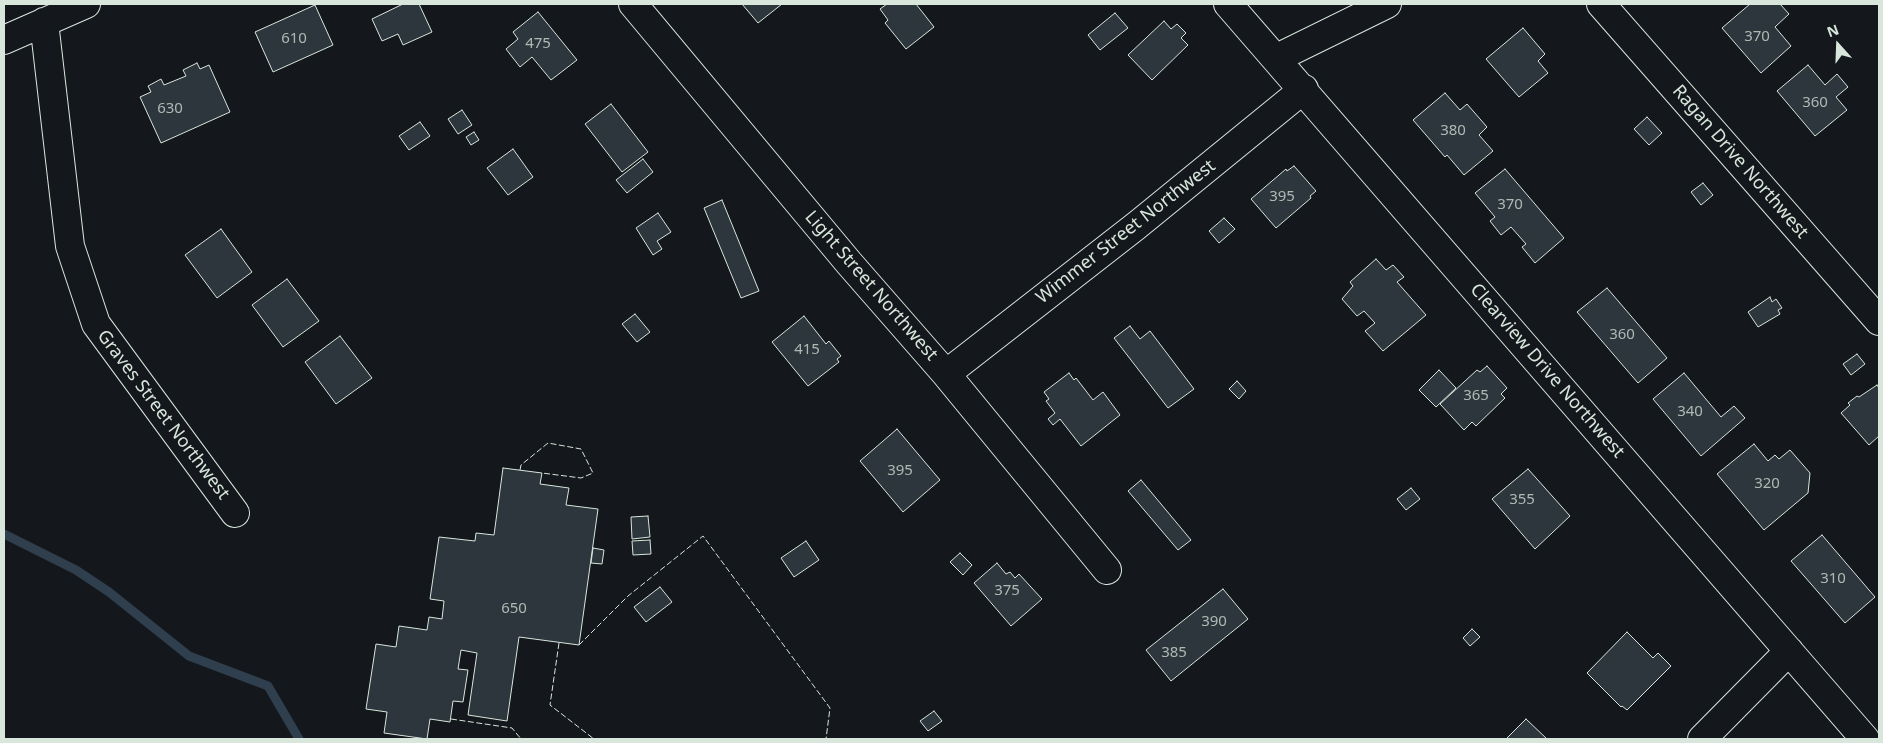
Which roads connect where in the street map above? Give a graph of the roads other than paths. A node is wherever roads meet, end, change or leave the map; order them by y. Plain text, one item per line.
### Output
1 (86, 4) edge
2 (633, 4) edge
3 (1228, 4) edge
4 (1386, 4) edge
5 (1601, 4) edge
6 (44, 22) junction
7 (4, 40) edge
8 (1276, 58) junction
9 (1304, 89) junction
10 (1879, 321) edge
11 (946, 374) junction
12 (235, 513) dead end
13 (1107, 570) dead end
14 (1790, 651) junction
15 (1702, 739) edge
16 (1865, 739) edge

1 - 6 street
2 - 11 street, Light Street Northwest
3 - 8 street, Clearview Drive Northwest
4 - 8 street
5 - 10 street, Ragan Drive Northwest
6 - 7 street
6 - 12 street, Graves Street Northwest
8 - 9 street, Clearview Drive Northwest
9 - 11 street, Wimmer Street Northwest
9 - 14 street, Clearview Drive Northwest
11 - 13 street, Light Street Northwest
14 - 15 street
14 - 16 street, Clearview Drive Northwest

